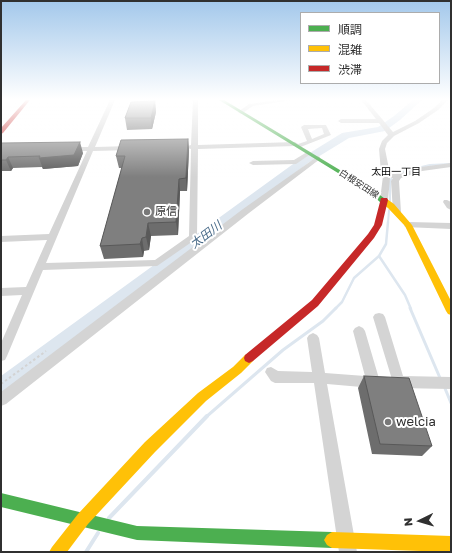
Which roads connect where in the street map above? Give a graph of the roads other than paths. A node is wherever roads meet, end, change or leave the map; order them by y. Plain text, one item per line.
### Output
1 (101, 126) edge
2 (194, 126) edge
3 (264, 126) edge
4 (385, 126) edge
5 (410, 126) edge
6 (392, 135) junction
7 (310, 141) dead end
8 (296, 145) junction
9 (178, 147) edge
10 (194, 147) junction
11 (138, 148) edge
12 (61, 149) edge
13 (91, 149) junction
14 (309, 153) junction
15 (318, 158) junction
16 (253, 163) dead end
17 (451, 165) edge
18 (387, 176) junction
19 (398, 176) junction
20 (384, 200) junction
21 (397, 212) junction
22 (408, 225) junction
23 (451, 226) edge
24 (52, 237) junction
25 (1, 239) edge
26 (39, 266) junction
27 (29, 291) junction
28 (1, 292) edge
29 (451, 311) edge
30 (379, 317) dead end
31 (359, 330) dead end
32 (312, 338) dead end
33 (1, 356) edge
34 (271, 372) dead end
35 (320, 378) junction
36 (373, 382) junction
37 (398, 382) junction
38 (451, 383) edge
39 (1, 400) edge
40 (1, 500) edge
41 (83, 519) junction
42 (451, 544) edge
43 (347, 546) edge
44 (57, 552) edge

1 - 13 street
2 - 10 street
3 - 8 street, 白根安田線
4 - 6 street
5 - 6 street
6 - 18 street
7 - 8 street
8 - 10 street
8 - 14 street, 白根安田線
9 - 10 street
10 - 26 street
11 - 13 street
12 - 13 street
13 - 24 street
14 - 15 street, 白根安田線
14 - 16 street
15 - 20 street, 白根安田線
15 - 39 street
17 - 19 street
18 - 19 street
18 - 20 street
19 - 21 street
20 - 21 street, 白根安田線
20 - 41 street
21 - 22 street, 白根安田線
22 - 23 street
22 - 29 street, 白根安田線
24 - 25 street
24 - 26 street
26 - 27 street
27 - 28 street
27 - 33 street
30 - 37 street
31 - 36 street
32 - 35 street
34 - 35 street
35 - 36 street
35 - 43 street
36 - 37 street
37 - 38 street
40 - 41 street
41 - 43 street
41 - 44 street
42 - 43 street

